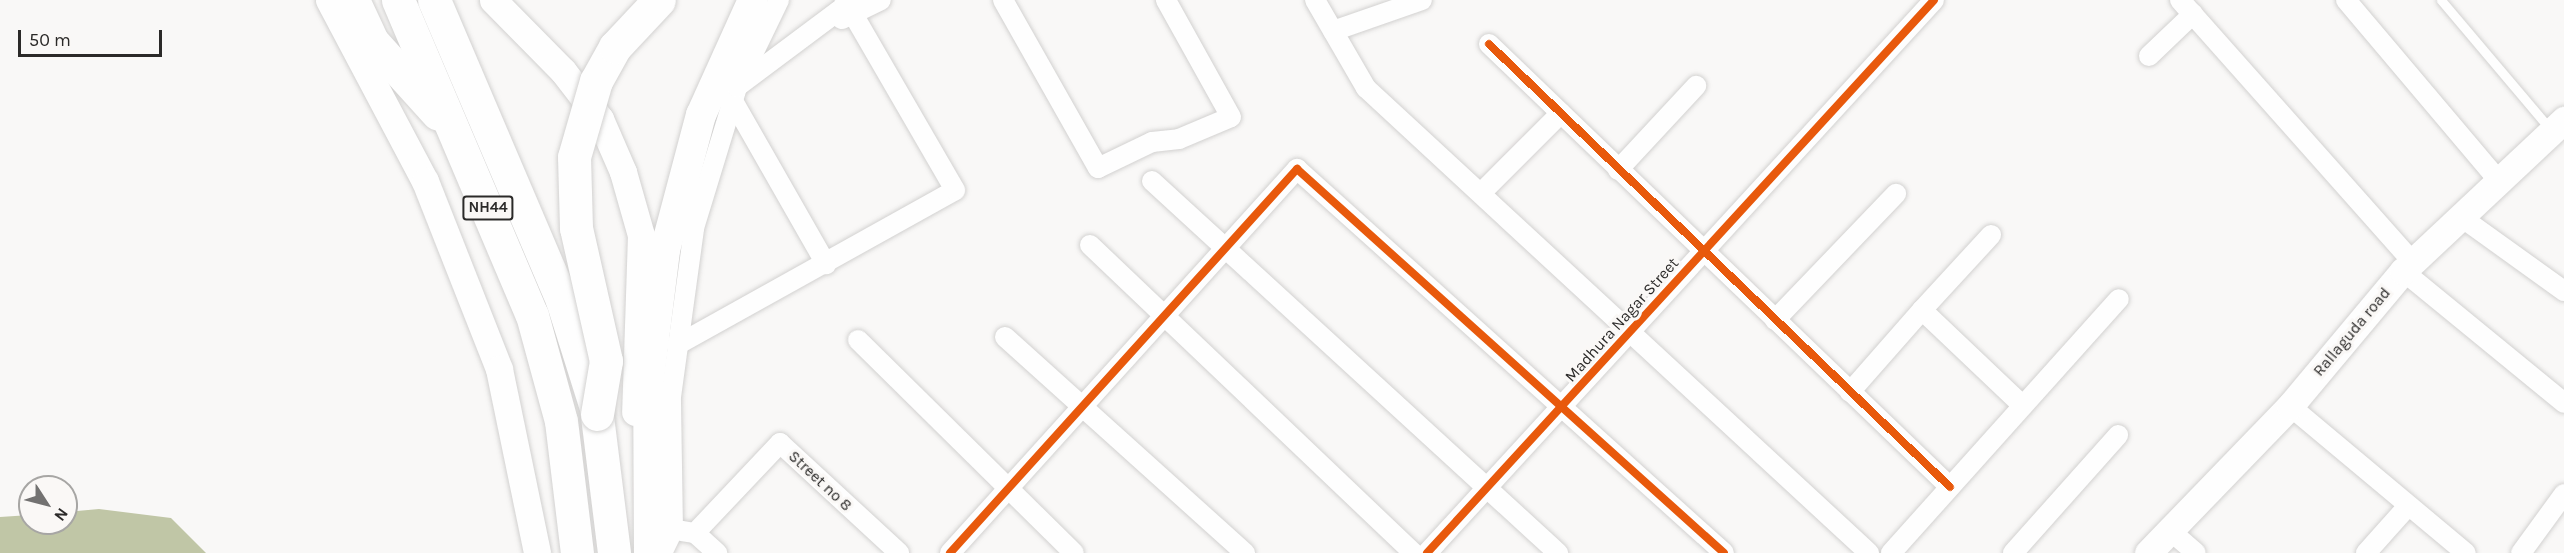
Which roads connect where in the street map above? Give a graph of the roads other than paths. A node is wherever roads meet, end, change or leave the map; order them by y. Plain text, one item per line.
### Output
1 (329, 0) edge
2 (353, 0) edge
3 (398, 0) edge
4 (434, 0) edge
5 (493, 0) edge
6 (659, 0) edge
7 (753, 0) edge
8 (779, 0) edge
9 (881, 0) edge
10 (1003, 0) edge
11 (1166, 0) edge
12 (1315, 0) edge
13 (1422, 0) edge
14 (1934, 0) edge
15 (2346, 0) edge
16 (2441, 0) edge
17 (850, 5) edge
18 (2186, 7) edge
19 (1333, 31) junction
20 (1489, 44) dead end
21 (2149, 56) dead end
22 (1696, 86) dead end
23 (735, 94) junction
24 (1561, 113) junction
25 (2558, 125) edge
26 (460, 137) junction
27 (1618, 170) junction
28 (2498, 180) junction
29 (1152, 181) dead end
30 (1481, 194) junction
31 (1896, 194) dead end
32 (2461, 216) junction
33 (1991, 235) dead end
34 (1090, 245) dead end
35 (1224, 249) junction
36 (1703, 251) junction
37 (826, 264) junction
38 (2408, 267) junction
39 (2564, 291) edge
40 (2119, 299) dead end
41 (1922, 310) junction
42 (1164, 316) junction
43 (1775, 320) junction
44 (1631, 330) junction
45 (1005, 337) dead end
46 (858, 340) dead end
47 (677, 345) junction
48 (1850, 392) junction
49 (2564, 403) edge
50 (1563, 404) junction
51 (1082, 406) junction
52 (2023, 406) junction
53 (2290, 406) junction
54 (597, 414) junction
55 (2118, 435) dead end
56 (1950, 487) junction
57 (1486, 488) junction
58 (1006, 490) junction
59 (2564, 494) edge
60 (2408, 506) junction
61 (673, 530) junction
62 (695, 533) junction
63 (2173, 533) junction
64 (537, 553) edge
65 (578, 553) edge
66 (614, 553) edge
67 (640, 553) edge
68 (649, 553) edge
69 (662, 553) edge
70 (717, 553) edge
71 (899, 553) edge
72 (950, 553) edge
73 (1074, 553) edge
74 (1245, 553) edge
75 (1413, 553) edge
76 (1427, 553) edge
77 (1558, 553) edge
78 (1724, 553) edge
79 (1869, 553) edge
80 (1891, 553) edge
81 (2013, 553) edge
82 (2148, 553) edge
83 (2196, 553) edge
84 (2366, 553) edge
85 (2466, 553) edge
86 (2521, 553) edge

1 - 64 main road
2 - 26 highway
3 - 26 highway, NH44
4 - 54 highway, NH44
5 - 67 main road
6 - 54 highway, bridge
7 - 68 main road
8 - 23 street
9 - 17 street
10 - 11 street
12 - 19 street
13 - 19 street
14 - 36 street, Madhura Nagar Street
15 - 28 street
16 - 25 lane
17 - 23 street
17 - 37 street
18 - 21 street
18 - 38 street
19 - 30 street
20 - 24 street
22 - 27 street
23 - 37 street
23 - 47 street
24 - 27 street
24 - 30 street
25 - 28 main road, Rallaguda road
26 - 65 highway, NH44
27 - 36 street
28 - 32 main road, Rallaguda road
29 - 35 street
30 - 44 street
31 - 43 street
32 - 38 main road, Rallaguda road
32 - 39 street
33 - 41 street
34 - 42 street
35 - 42 street
35 - 50 street
35 - 57 street
36 - 43 street
36 - 44 street, Madhura Nagar Street
37 - 47 street
38 - 49 street
38 - 53 main road, Rallaguda road
40 - 52 street
41 - 48 street
41 - 52 street
42 - 51 street
42 - 75 street
43 - 48 street
44 - 50 street, Madhura Nagar Street
44 - 79 street
45 - 51 street
46 - 58 street
47 - 61 street
48 - 56 street
50 - 57 street, Madhura Nagar Street
50 - 78 street
51 - 58 street
51 - 74 street
52 - 56 street
53 - 60 street
53 - 63 main road, Rallaguda road
54 - 66 highway, NH44
55 - 81 street
56 - 80 street
57 - 76 street, Madhura Nagar Street
57 - 77 street
58 - 72 street
58 - 73 street
59 - 86 street
60 - 84 street
60 - 85 street
61 - 62 street
61 - 69 street
62 - 70 street
62 - 71 street, Street no 8
63 - 82 main road, Rallaguda road
63 - 83 street

